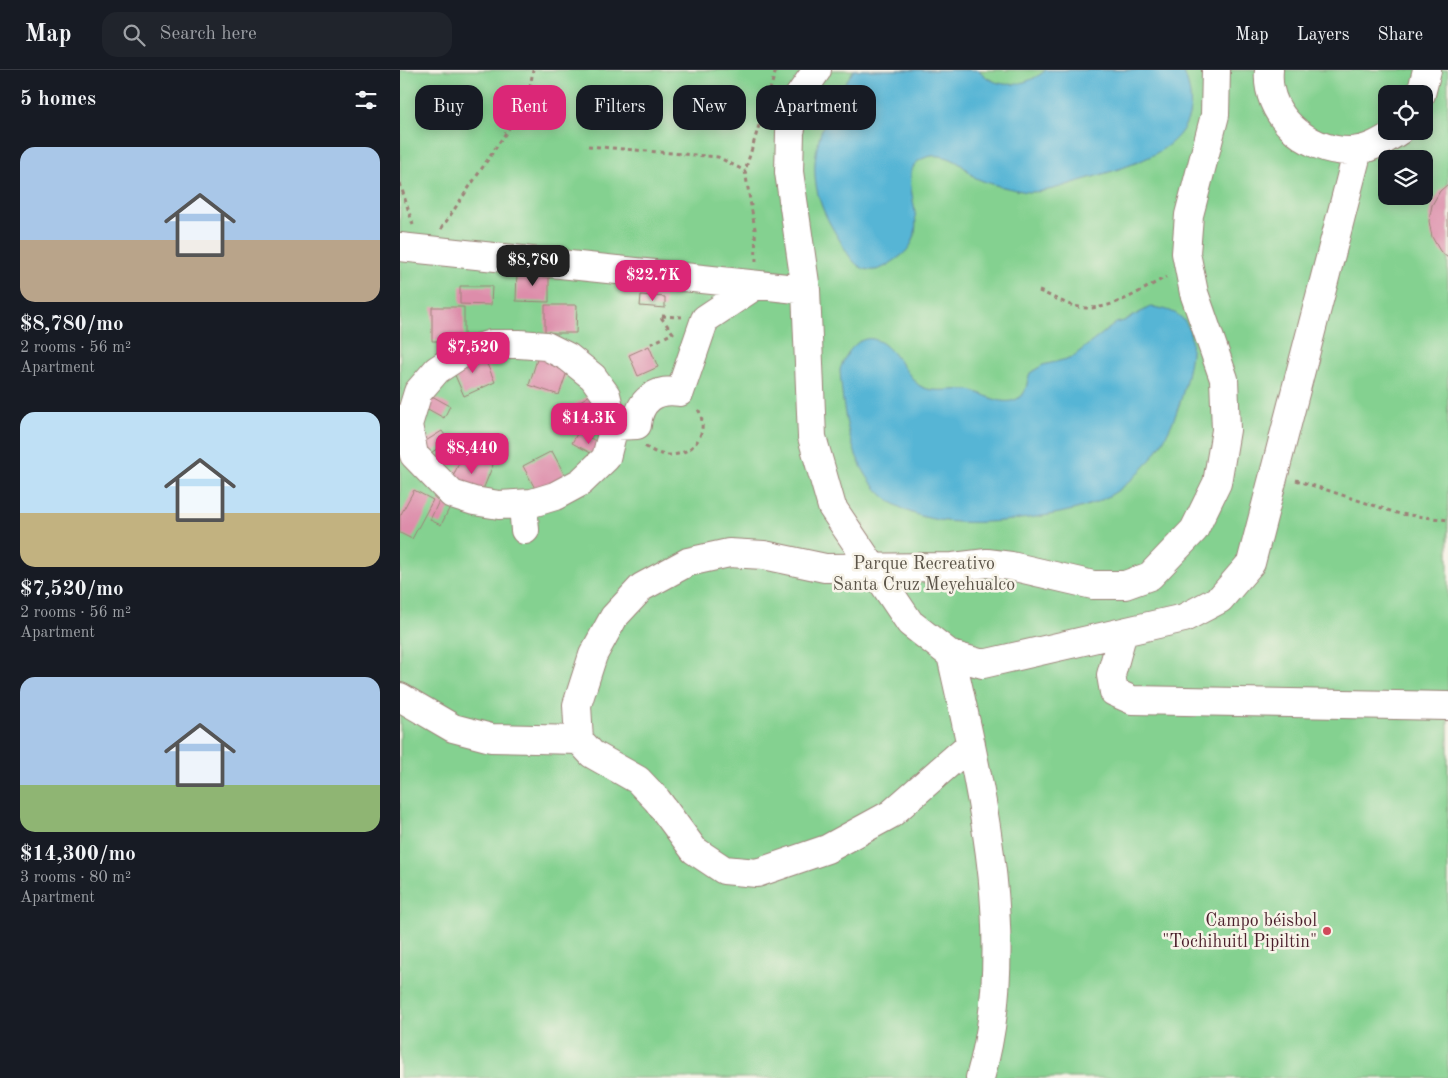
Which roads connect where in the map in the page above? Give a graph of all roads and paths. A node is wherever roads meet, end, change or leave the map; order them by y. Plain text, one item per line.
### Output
1 (533, 70) edge
2 (776, 70) edge
3 (817, 70) edge
4 (1216, 70) edge
5 (1270, 70) edge
6 (1426, 70) edge
7 (1423, 85) edge
8 (1384, 140) edge
9 (588, 146) dead end
10 (1358, 150) junction
11 (745, 171) junction
12 (400, 183) edge
13 (416, 249) edge
14 (1188, 265) junction
15 (756, 285) junction
16 (806, 290) junction
17 (1039, 291) dead end
18 (705, 319) junction
19 (651, 344) dead end
20 (680, 392) junction
21 (625, 425) junction
22 (1274, 473) junction
23 (1448, 520) edge
24 (871, 566) junction
25 (1123, 632) junction
26 (951, 655) junction
27 (400, 697) edge
28 (1448, 706) edge
29 (579, 740) junction
30 (971, 744) junction
31 (980, 1078) edge

1 - 13 path
2 - 11 path
3 - 16 street
4 - 14 street
5 - 10 street
6 - 7 street
8 - 10 street
9 - 11 path
10 - 22 street
11 - 15 path
12 - 13 path
13 - 15 street
14 - 17 path
14 - 24 street
15 - 16 street
15 - 18 street
16 - 24 street
18 - 19 path
18 - 20 street
20 - 21 street
20 - 21 path
21 - 21 street
22 - 23 path
22 - 25 street
24 - 26 street
24 - 29 street
25 - 26 street
25 - 28 street
26 - 30 street
27 - 29 street
29 - 30 street
30 - 31 street

